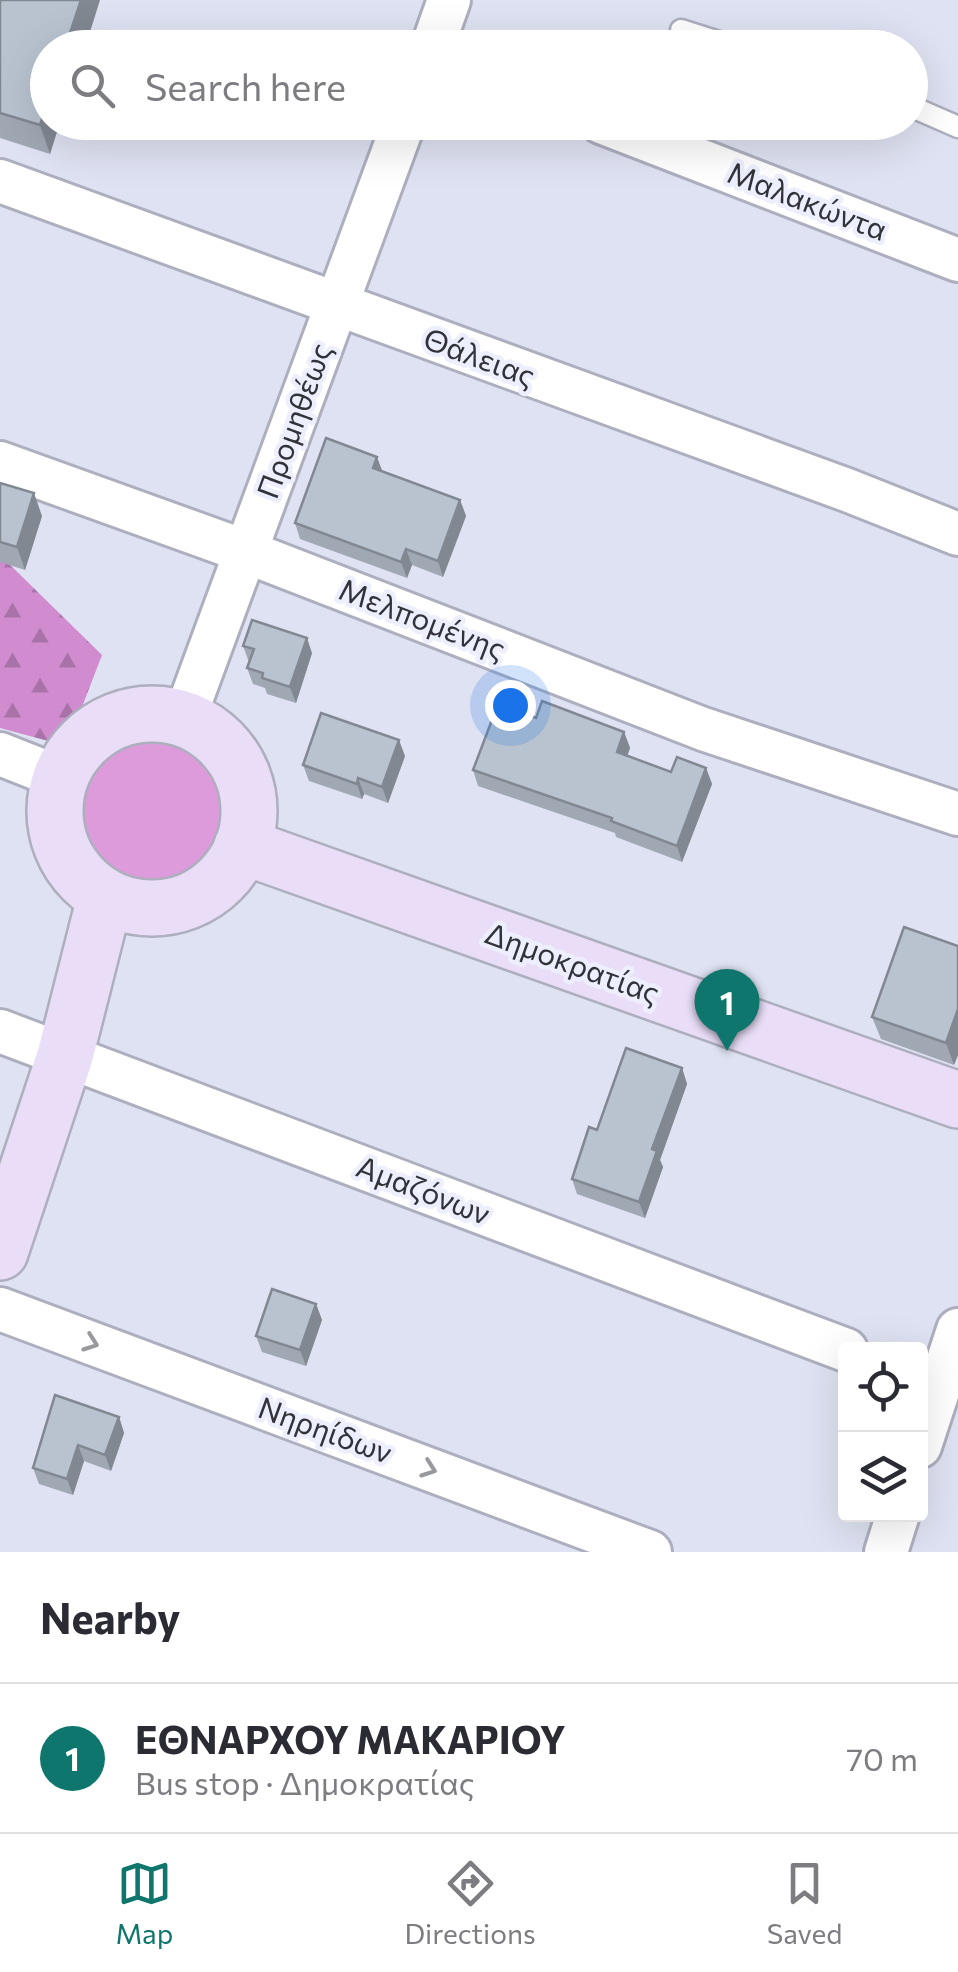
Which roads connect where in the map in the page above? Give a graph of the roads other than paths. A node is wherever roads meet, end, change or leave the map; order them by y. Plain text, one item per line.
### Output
1 (450, 0) edge
2 (439, 30) edge
3 (928, 114) edge
4 (958, 127) edge
5 (397, 140) edge
6 (648, 140) edge
7 (0, 181) edge
8 (958, 260) edge
9 (336, 306) junction
10 (0, 462) edge
11 (958, 534) edge
12 (247, 552) junction
13 (184, 720) junction
14 (0, 754) edge
15 (61, 778) junction
16 (958, 814) edge
17 (242, 846) junction
18 (105, 898) junction
19 (0, 1031) edge
20 (65, 1056) junction
21 (958, 1100) edge
22 (0, 1252) edge
23 (0, 1309) edge
24 (958, 1330) edge
25 (838, 1347) edge
26 (930, 1381) edge
27 (922, 1432) edge
28 (895, 1522) edge
29 (650, 1552) edge
30 (886, 1552) edge

1 - 2 street
3 - 4 lane
5 - 9 street, Προμηθέως
6 - 8 street, Μαλακώντα
7 - 9 street, Θάλειας
9 - 11 street, Θάλειας
9 - 12 street, Προμηθέως
10 - 12 street, Μελπομένης
12 - 13 street, Προμηθέως
12 - 16 street, Μελπομένης
13 - 15 street
13 - 17 street
14 - 15 street
15 - 18 street
17 - 18 street
17 - 21 street, Δημοκρατίας
18 - 20 street
19 - 20 street, Αμαζόνων
20 - 22 street
20 - 25 street, Αμαζόνων
23 -> 29 street, Νηρηίδων
24 - 26 street
26 - 27 street
28 - 30 street

